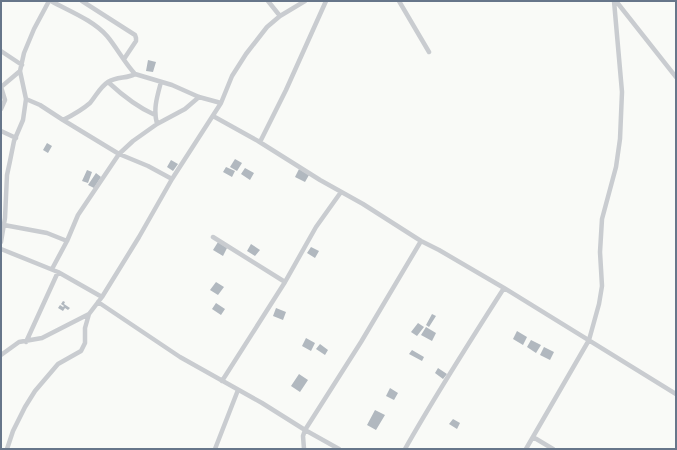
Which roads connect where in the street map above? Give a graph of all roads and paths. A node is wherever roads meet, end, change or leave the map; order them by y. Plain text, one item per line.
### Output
1 (50, 1) edge
2 (82, 1) edge
3 (268, 1) edge
4 (305, 1) edge
5 (326, 1) edge
6 (399, 1) edge
7 (615, 1) edge
8 (280, 16) junction
9 (1, 51) edge
10 (429, 52) dead end
11 (124, 59) junction
12 (22, 66) junction
13 (669, 70) junction
14 (20, 71) junction
15 (676, 73) edge
16 (135, 74) junction
17 (676, 78) edge
18 (108, 82) junction
19 (162, 82) junction
20 (1, 87) edge
21 (199, 98) junction
22 (26, 99) junction
23 (221, 103) junction
24 (1, 109) edge
25 (155, 115) junction
26 (213, 116) junction
27 (63, 120) junction
28 (157, 124) junction
29 (1, 131) edge
30 (16, 138) junction
31 (260, 142) junction
32 (119, 154) junction
33 (172, 179) junction
34 (341, 192) junction
35 (4, 225) junction
36 (213, 237) dead end
37 (421, 240) junction
38 (67, 241) junction
39 (1, 242) edge
40 (1, 249) edge
41 (52, 269) junction
42 (58, 272) junction
43 (285, 282) junction
44 (504, 288) junction
45 (102, 297) junction
46 (98, 302) junction
47 (89, 314) junction
48 (589, 340) junction
49 (26, 342) junction
50 (1, 355) edge
51 (222, 381) junction
52 (238, 390) junction
53 (676, 394) edge
54 (305, 430) junction
55 (533, 437) junction
56 (7, 449) edge
57 (215, 449) edge
58 (304, 449) edge
59 (339, 449) edge
60 (405, 449) edge
61 (526, 449) edge
62 (553, 449) edge

1 - 11 street
1 - 12 street
2 - 11 street
3 - 8 street
4 - 8 street
5 - 31 street
6 - 10 street
7 - 13 street
7 - 48 street
8 - 23 street
9 - 12 street
11 - 16 street
12 - 14 street
13 - 15 street
13 - 17 street
14 - 20 street
14 - 22 street
16 - 18 street
16 - 19 street
18 - 25 street
18 - 27 street
19 - 21 street
19 - 25 street
20 - 24 street
21 - 23 street
21 - 28 street
22 - 27 street
22 - 30 street
23 - 26 street
25 - 28 street
26 - 31 street
26 - 33 street
27 - 32 street
28 - 32 street
29 - 30 street
30 - 35 street
31 - 34 street
32 - 33 street
32 - 38 street
33 - 45 street
34 - 37 street
34 - 43 street
35 - 38 street
35 - 39 street
36 - 43 street
37 - 44 street
37 - 54 street
38 - 41 street
40 - 41 street
41 - 42 street
42 - 45 street
42 - 49 street
43 - 51 street
44 - 48 street
44 - 60 street
45 - 46 street
46 - 47 street
46 - 51 street
47 - 49 street
47 - 56 street
48 - 53 street
48 - 55 street
49 - 50 street
51 - 52 street
52 - 54 street
52 - 57 street
54 - 58 street
54 - 59 street
55 - 61 street
55 - 62 street

